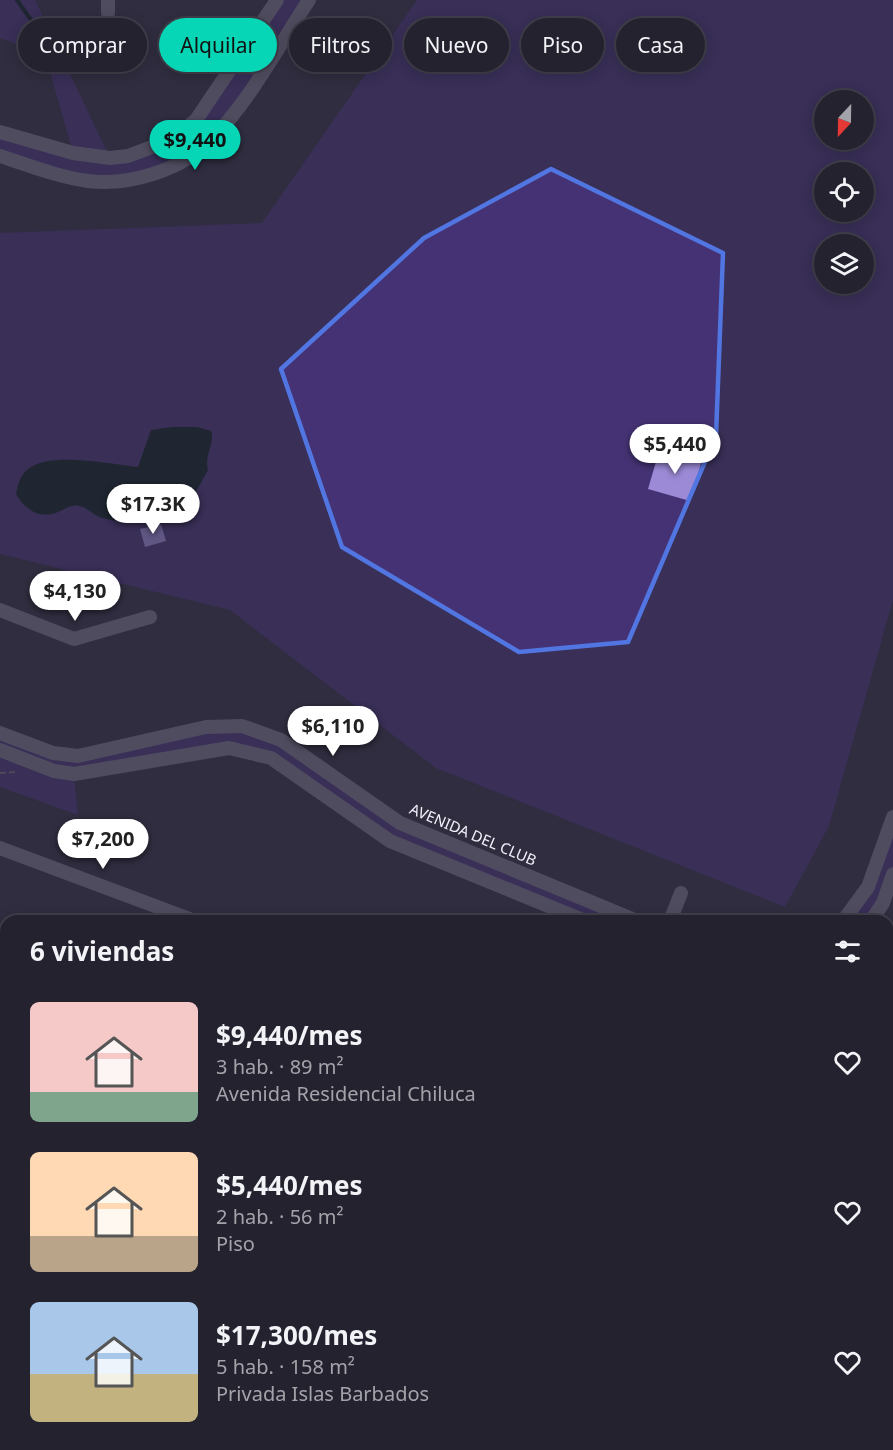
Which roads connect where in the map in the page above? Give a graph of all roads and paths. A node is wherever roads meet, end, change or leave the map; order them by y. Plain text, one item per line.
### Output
1 (278, 0) edge
2 (309, 0) edge
3 (0, 132) edge
4 (0, 156) edge
5 (0, 610) edge
6 (150, 617) dead end
7 (0, 733) edge
8 (33, 745) junction
9 (0, 750) edge
10 (28, 761) junction
11 (893, 817) edge
12 (0, 848) edge
13 (893, 874) edge
14 (681, 893) dead end
15 (883, 903) junction
16 (179, 915) edge
17 (570, 915) edge
18 (622, 915) edge
19 (672, 915) edge
20 (847, 915) edge
21 (875, 915) edge
22 (878, 915) edge

1 - 3 street
2 - 4 street
5 - 6 street
7 - 8 street, AVENIDA DEL CLUB
8 - 10 street
8 - 18 street, AVENIDA DEL CLUB
9 - 10 street
10 - 17 street
11 - 20 street
12 - 16 street
13 - 15 street
14 - 19 street
15 - 21 street
15 - 22 street

